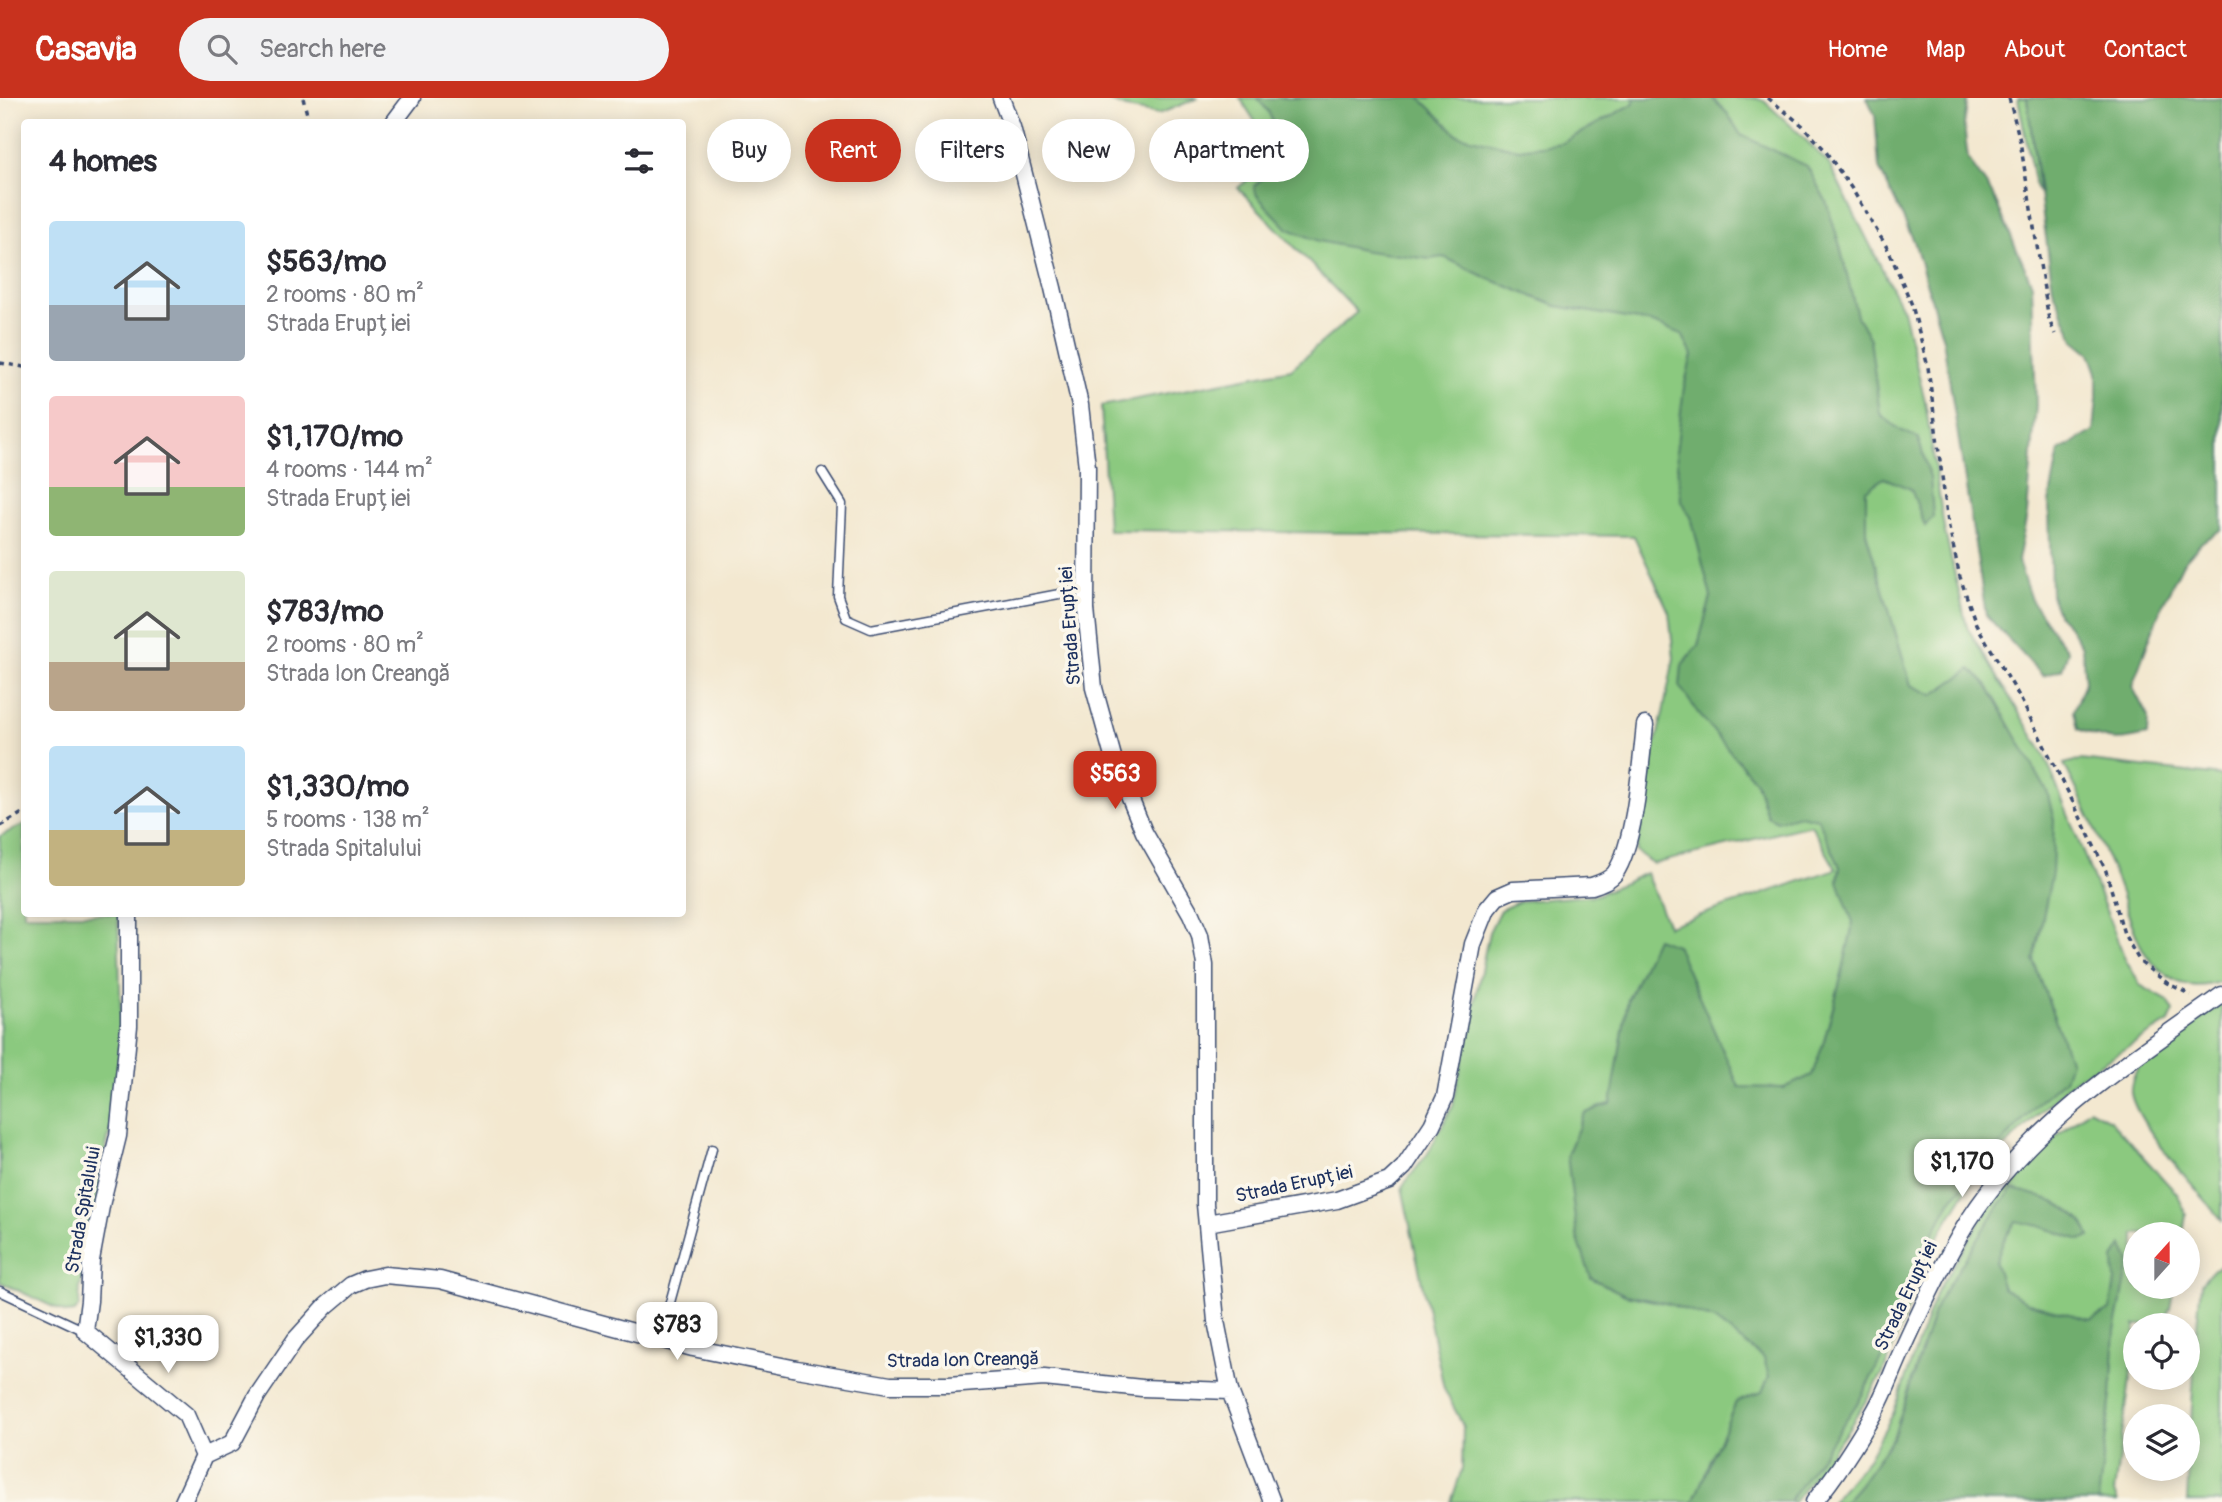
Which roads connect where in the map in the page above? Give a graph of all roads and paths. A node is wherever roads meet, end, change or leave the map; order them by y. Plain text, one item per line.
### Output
1 (303, 98) edge
2 (412, 98) edge
3 (1001, 98) edge
4 (1768, 98) edge
5 (2009, 98) edge
6 (308, 119) edge
7 (396, 119) edge
8 (2055, 334) dead end
9 (0, 363) edge
10 (21, 366) edge
11 (822, 472) dead end
12 (1086, 589) junction
13 (1645, 725) dead end
14 (21, 814) edge
15 (0, 826) edge
16 (129, 917) edge
17 (2215, 1000) edge
18 (712, 1149) dead end
19 (1207, 1223) junction
20 (0, 1290) edge
21 (85, 1331) junction
22 (660, 1339) junction
23 (1230, 1391) junction
24 (204, 1456) junction
25 (183, 1502) edge
26 (1272, 1502) edge
27 (1814, 1502) edge

1 - 6 path
2 - 7 street
3 - 12 street, Strada Erupției
4 - 17 path
5 - 8 path
9 - 10 path
11 - 12 lane
12 - 19 street, Strada Erupției
13 - 19 street, Strada Erupției
14 - 15 path
16 - 21 street, Strada Spitalului
17 - 27 street, Strada Erupției
18 - 22 lane
19 - 23 street, Strada Erupției
20 - 21 lane
21 - 24 street
22 - 23 street, Strada Ion Creangă
22 - 24 street, Strada Ion Creangă
23 - 26 street, Strada Erupției
24 - 25 street

